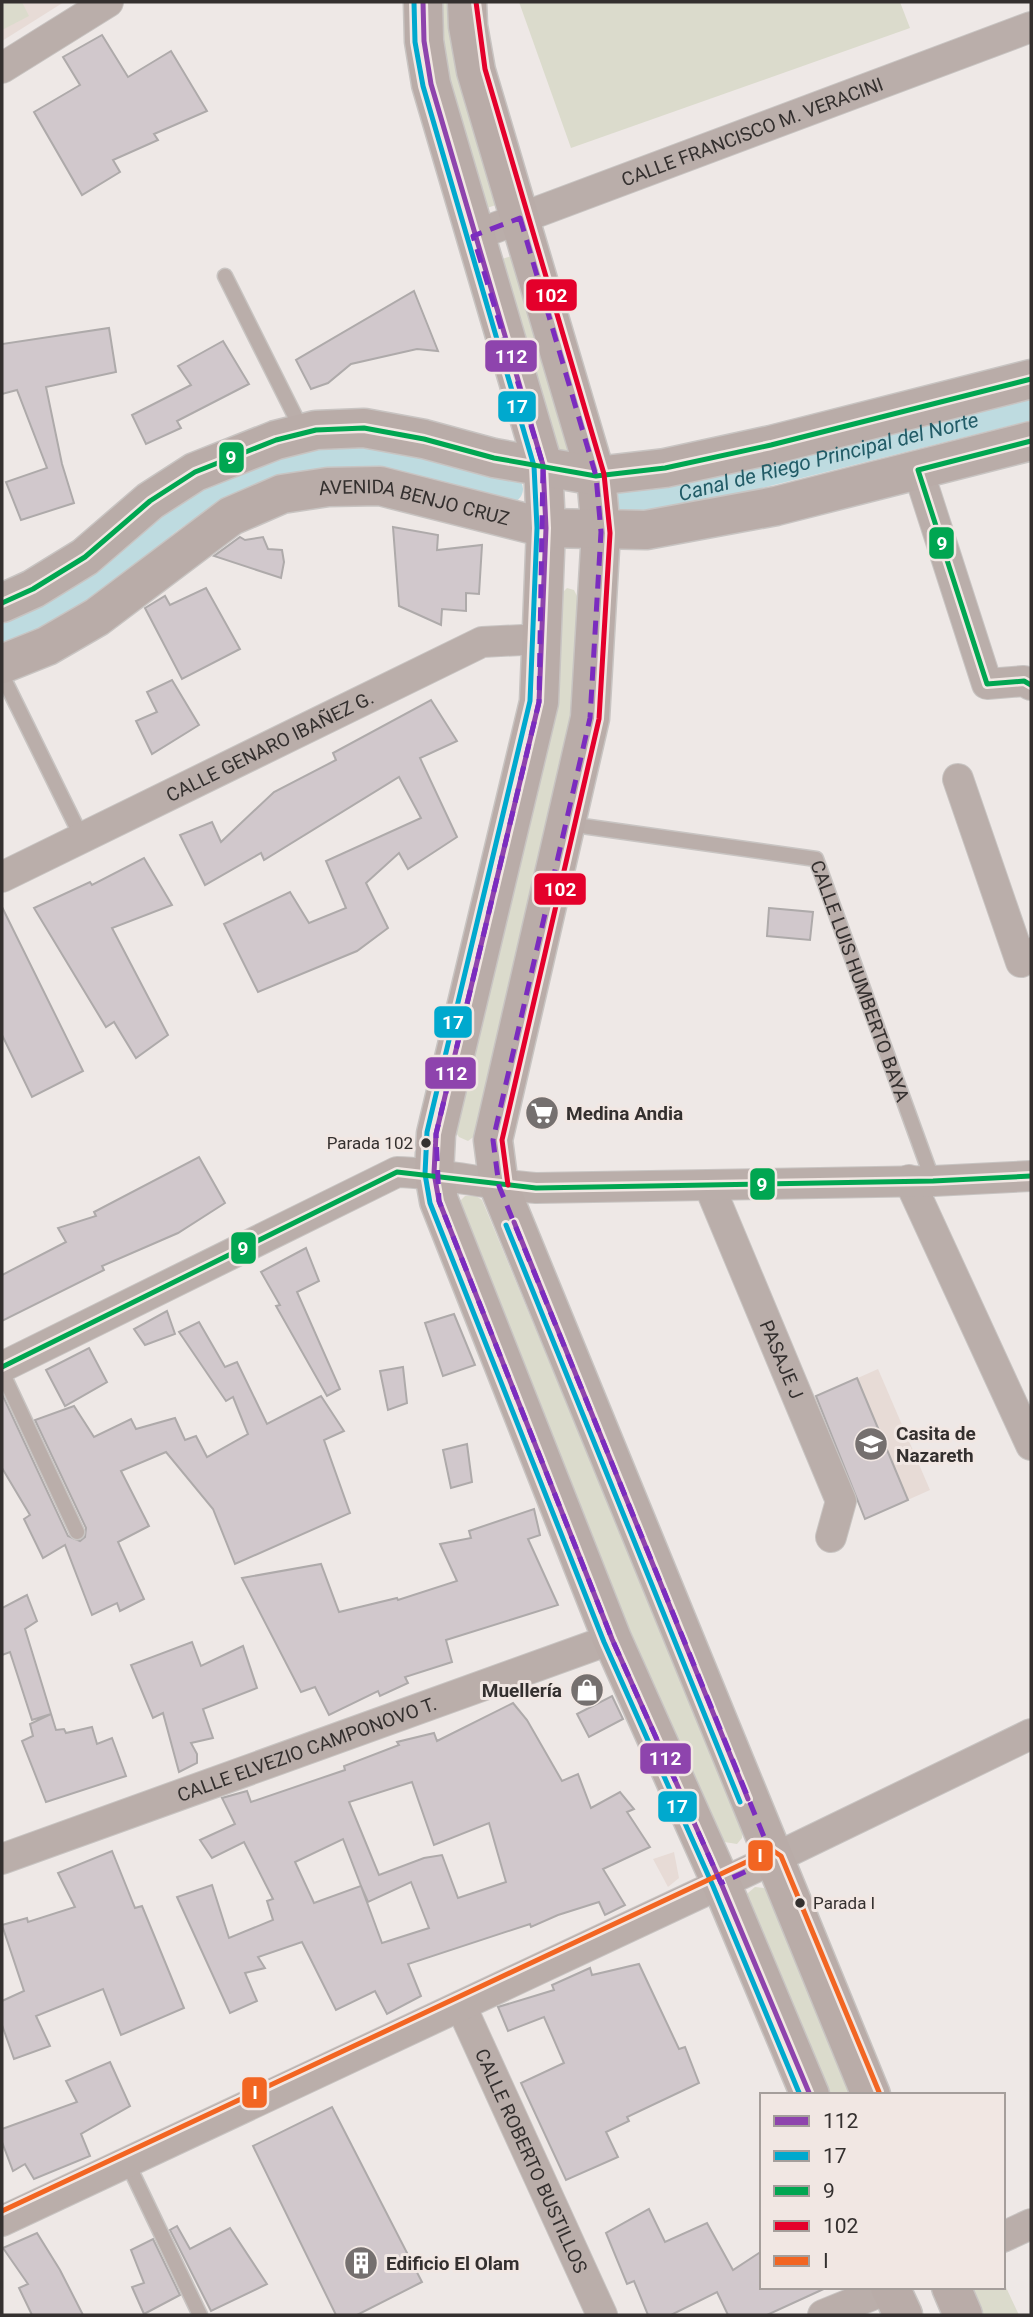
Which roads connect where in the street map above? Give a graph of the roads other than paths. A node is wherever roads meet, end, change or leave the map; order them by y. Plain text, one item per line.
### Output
1 (108, 2) edge
2 (423, 2) edge
3 (467, 2) edge
4 (1031, 27) edge
5 (2, 68) edge
6 (520, 218) junction
7 (473, 236) junction
8 (225, 276) dead end
9 (1031, 379) edge
10 (304, 433) junction
11 (1031, 441) edge
12 (543, 466) junction
13 (918, 470) junction
14 (596, 476) junction
15 (545, 528) junction
16 (601, 532) junction
17 (2, 603) edge
18 (542, 639) junction
19 (2, 664) edge
20 (2, 675) edge
21 (1031, 685) edge
22 (958, 779) dead end
23 (568, 824) junction
24 (82, 838) junction
25 (2, 877) edge
26 (1031, 953) edge
27 (434, 1173) junction
28 (1031, 1177) edge
29 (921, 1181) junction
30 (709, 1185) junction
31 (499, 1186) junction
32 (2, 1370) edge
33 (1031, 1445) edge
34 (77, 1532) dead end
35 (831, 1536) dead end
36 (612, 1639) junction
37 (1031, 1734) edge
38 (2, 1859) edge
39 (773, 1859) junction
40 (721, 1883) junction
41 (461, 2007) junction
42 (809, 2093) edge
43 (870, 2093) edge
44 (127, 2162) junction
45 (2, 2221) edge
46 (1031, 2224) edge
47 (1005, 2236) edge
48 (888, 2289) edge
49 (891, 2289) edge
50 (952, 2289) edge
51 (200, 2315) edge
52 (602, 2315) edge
53 (823, 2315) edge
54 (903, 2315) edge
55 (963, 2315) edge

1 - 5 street
2 - 7 main road
3 - 6 main road
4 - 6 street, CALLE FRANCISCO M. VERACINI
6 - 7 street, CALLE FRANCISCO M. VERACINI
6 - 14 main road
7 - 12 main road
8 - 10 lane
9 - 14 main road
10 - 12 main road
10 - 17 main road
11 - 13 main road, AVENIDA BENJO CRUZ
12 - 14 main road
12 - 15 main road
13 - 16 main road, AVENIDA BENJO CRUZ
13 - 21 street
14 - 16 main road
15 - 16 main road, AVENIDA BENJO CRUZ
15 - 18 main road
15 - 19 main road, AVENIDA BENJO CRUZ
16 - 23 main road
18 - 24 street, CALLE GENARO IBAÑEZ G.
18 - 27 main road
20 - 24 lane
22 - 26 street
23 - 29 lane, CALLE LUIS HUMBERTO BAYA
23 - 31 main road
24 - 25 street, CALLE GENARO IBAÑEZ G.
27 - 31 street
27 - 32 street
27 - 36 main road
28 - 29 street
29 - 30 street
29 - 33 street, CALLE LUIS HUMBERTO BAYA
30 - 31 street
30 - 35 street, PASAJE J
31 - 39 main road
32 - 34 lane
36 - 38 street, CALLE ELVEZIO CAMPONOVO T.
36 - 40 main road
37 - 39 street
39 - 40 street
39 - 43 main road
40 - 41 street
40 - 42 main road
41 - 44 street
41 - 52 street, CALLE ROBERTO BUSTILLOS
44 - 45 street
44 - 51 lane
46 - 47 street
48 - 53 street
49 - 54 main road
50 - 55 main road

